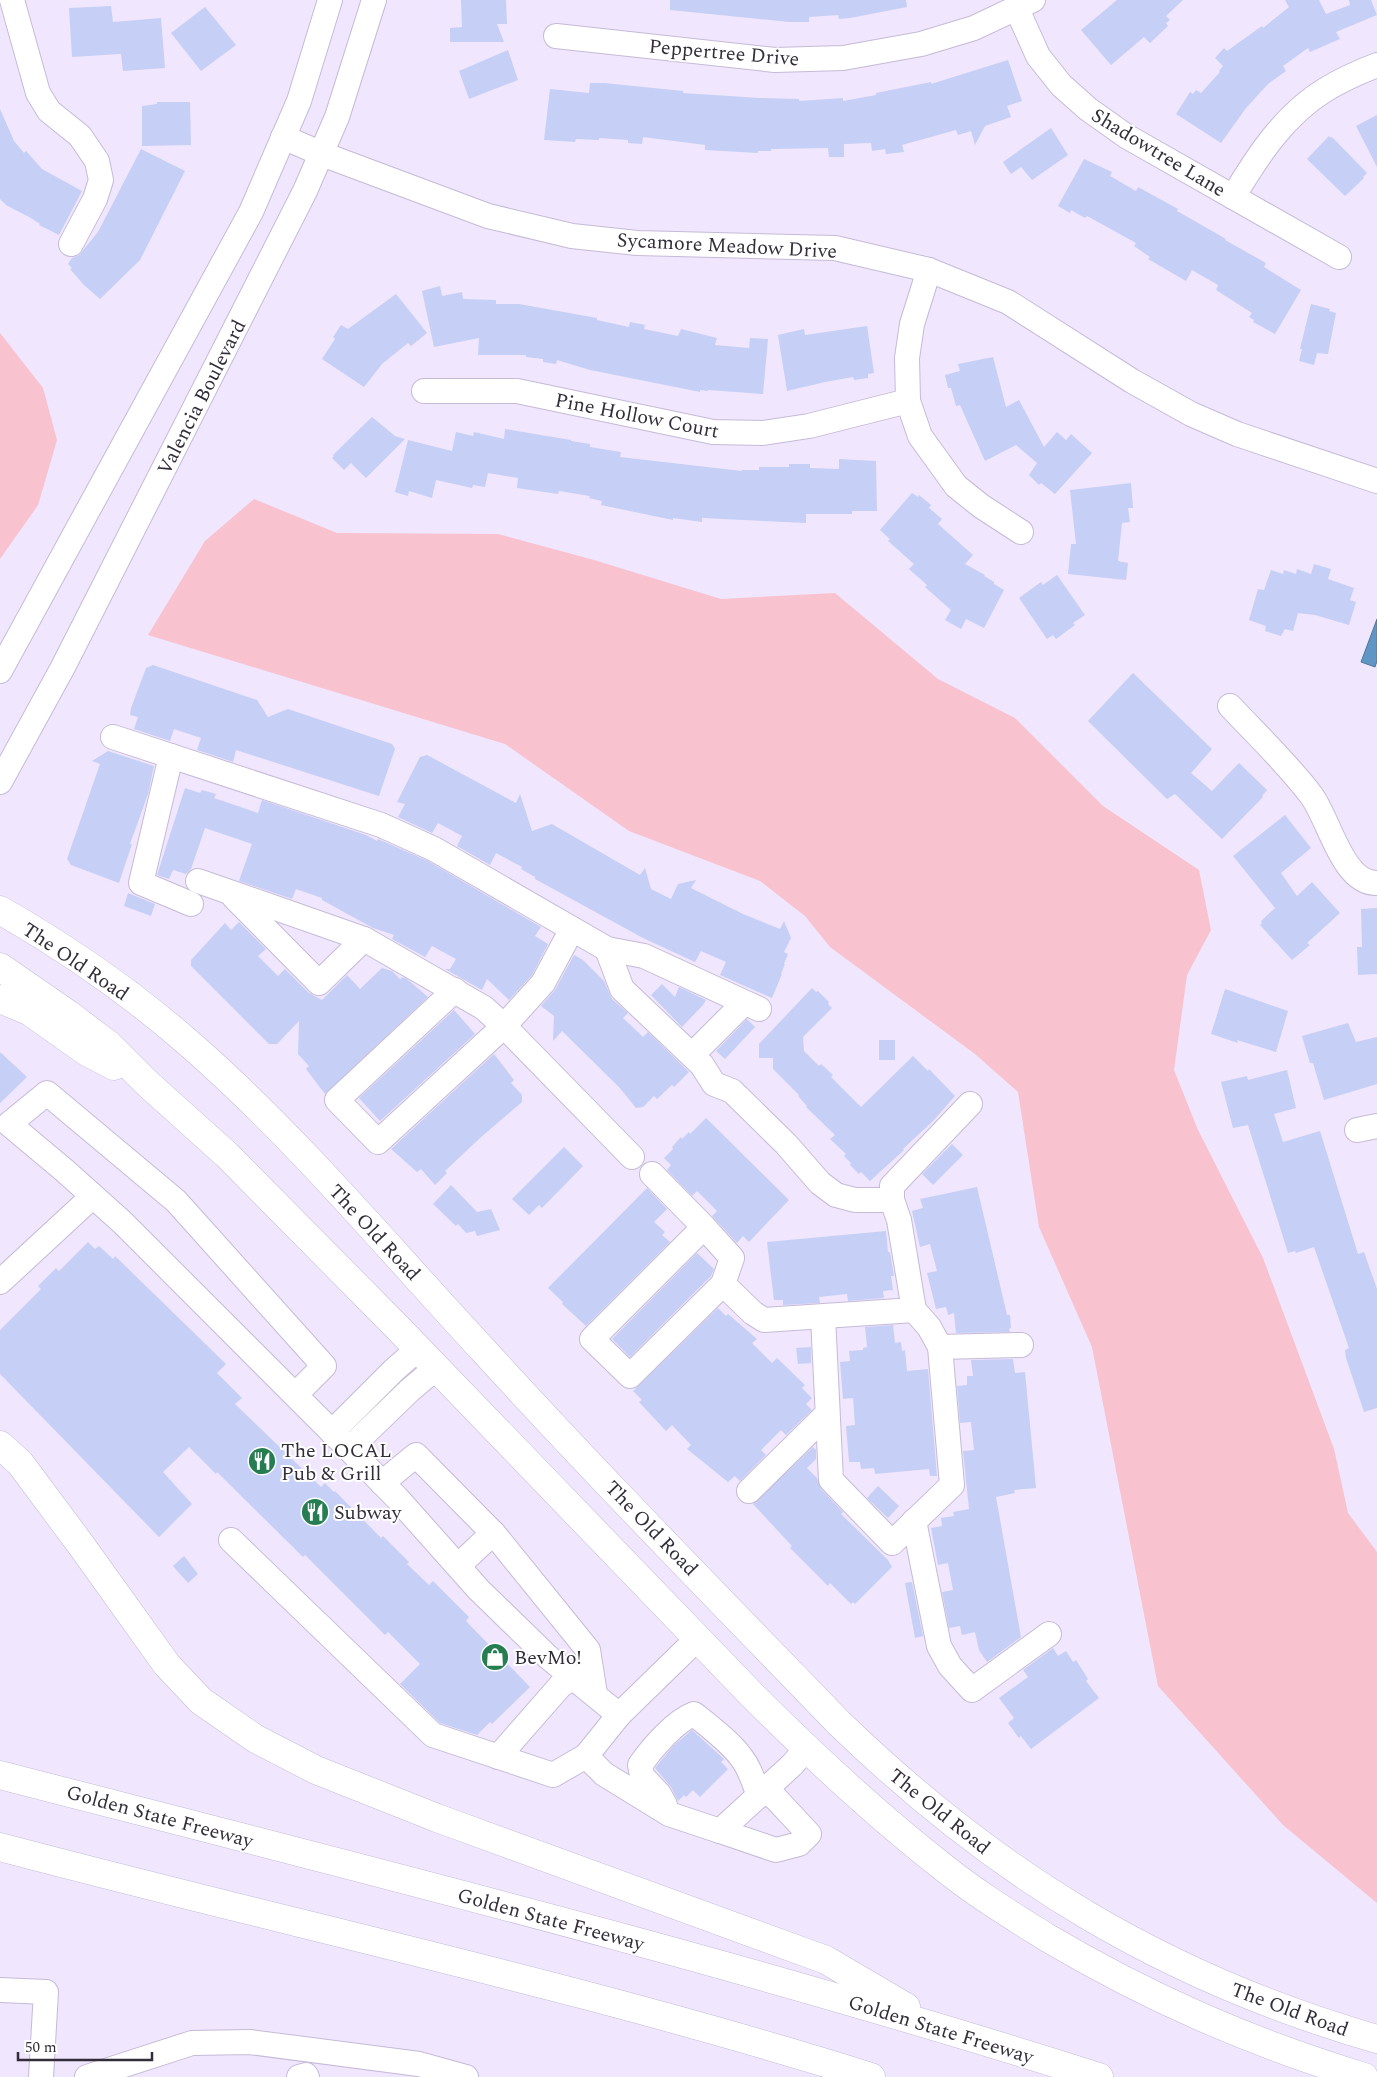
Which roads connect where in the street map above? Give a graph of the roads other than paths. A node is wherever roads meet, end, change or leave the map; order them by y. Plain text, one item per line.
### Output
1 (12, 0) edge
2 (330, 0) edge
3 (374, 0) edge
4 (1025, 4) edge
5 (556, 36) dead end
6 (1377, 65) edge
7 (283, 137) junction
8 (322, 154) junction
9 (1233, 197) junction
10 (71, 244) dead end
11 (1339, 257) dead end
12 (929, 270) junction
13 (424, 391) dead end
14 (908, 401) junction
15 (1377, 481) edge
16 (1021, 532) dead end
17 (0, 671) edge
18 (1230, 706) dead end
19 (113, 737) dead end
20 (171, 756) junction
21 (0, 782) edge
22 (198, 881) dead end
23 (1377, 883) edge
24 (230, 892) junction
25 (191, 904) dead end
26 (0, 910) edge
27 (572, 929) junction
28 (364, 938) junction
29 (607, 949) junction
30 (0, 967) edge
31 (454, 990) junction
32 (0, 999) edge
33 (504, 1026) junction
34 (692, 1055) junction
35 (148, 1084) junction
36 (970, 1104) dead end
37 (4, 1129) edge
38 (632, 1157) dead end
39 (652, 1174) dead end
40 (93, 1196) junction
41 (892, 1200) junction
42 (704, 1227) junction
43 (0, 1282) edge
44 (723, 1284) junction
45 (914, 1310) junction
46 (823, 1317) junction
47 (1021, 1345) dead end
48 (940, 1347) junction
49 (427, 1359) junction
50 (295, 1395) junction
51 (827, 1414) junction
52 (332, 1432) junction
53 (0, 1445) edge
54 (349, 1449) junction
55 (382, 1484) junction
56 (749, 1491) dead end
57 (914, 1521) junction
58 (493, 1533) junction
59 (232, 1540) dead end
60 (458, 1566) junction
61 (1049, 1634) dead end
62 (697, 1639) junction
63 (574, 1677) junction
64 (595, 1694) junction
65 (618, 1715) junction
66 (806, 1749) junction
67 (586, 1756) junction
68 (498, 1758) junction
69 (0, 1774) edge
70 (763, 1793) junction
71 (669, 1814) junction
72 (720, 1831) junction
73 (0, 1847) edge
74 (0, 1856) edge
75 (78, 1868) junction
76 (0, 1990) edge
77 (941, 2027) junction
78 (1377, 2039) edge
79 (41, 2077) edge
80 (87, 2077) edge
81 (300, 2077) edge
82 (307, 2077) edge
83 (466, 2077) edge
84 (871, 2077) edge
85 (1099, 2077) edge
86 (1364, 2077) edge

1 - 10 street
2 - 7 street, Valencia Boulevard
3 - 8 street, Valencia Boulevard
4 - 5 street, Peppertree Drive
4 - 9 street, Shadowtree Lane
6 - 9 street
7 - 8 street, Sycamore Meadow Drive
7 - 17 street, Valencia Boulevard
8 - 12 street, Sycamore Meadow Drive
8 - 21 street, Valencia Boulevard
9 - 11 street, Shadowtree Lane
12 - 14 street
12 - 15 street, Sycamore Meadow Drive
13 - 14 street, Pine Hollow Court
14 - 16 street
18 - 23 street
19 - 20 street
20 - 25 street
20 - 27 street
22 - 24 street
24 - 28 street
24 - 28 street
26 - 78 main road, The Old Road
27 - 29 street
27 - 33 street
28 - 31 street
29 - 34 street
29 - 34 street
30 - 35 main road, The Old Road
31 - 33 street
31 - 33 street
32 - 35 main road
33 - 38 street
34 - 41 street
35 - 49 main road, The Old Road
36 - 41 street
37 - 40 street
37 - 50 street
39 - 42 street
40 - 43 street
40 - 50 street
41 - 45 street
42 - 44 street
42 - 44 street
44 - 46 street
45 - 46 street
45 - 48 street
46 - 51 street
47 - 48 street
48 - 57 street
49 - 52 street
49 - 54 street
49 - 62 main road, The Old Road
50 - 52 street
51 - 56 street
51 - 57 street
52 - 54 street
53 - 77 main road
54 - 55 street
55 - 58 street
55 - 60 street
57 - 61 street
58 - 60 street
58 - 64 street
59 - 68 street
60 - 63 street
62 - 65 street
62 - 66 main road, The Old Road
63 - 64 street
63 - 68 street
64 - 65 street
65 - 67 street
66 - 70 street
66 - 86 main road, The Old Road
67 - 68 street
67 - 71 street
69 - 77 main road, Golden State Freeway
70 - 71 street
70 - 72 street
70 - 72 street
71 - 72 street
73 - 75 main road
74 - 75 main road
75 - 84 main road
76 - 79 street
77 - 85 main road, Golden State Freeway
80 - 83 street
81 - 82 street

